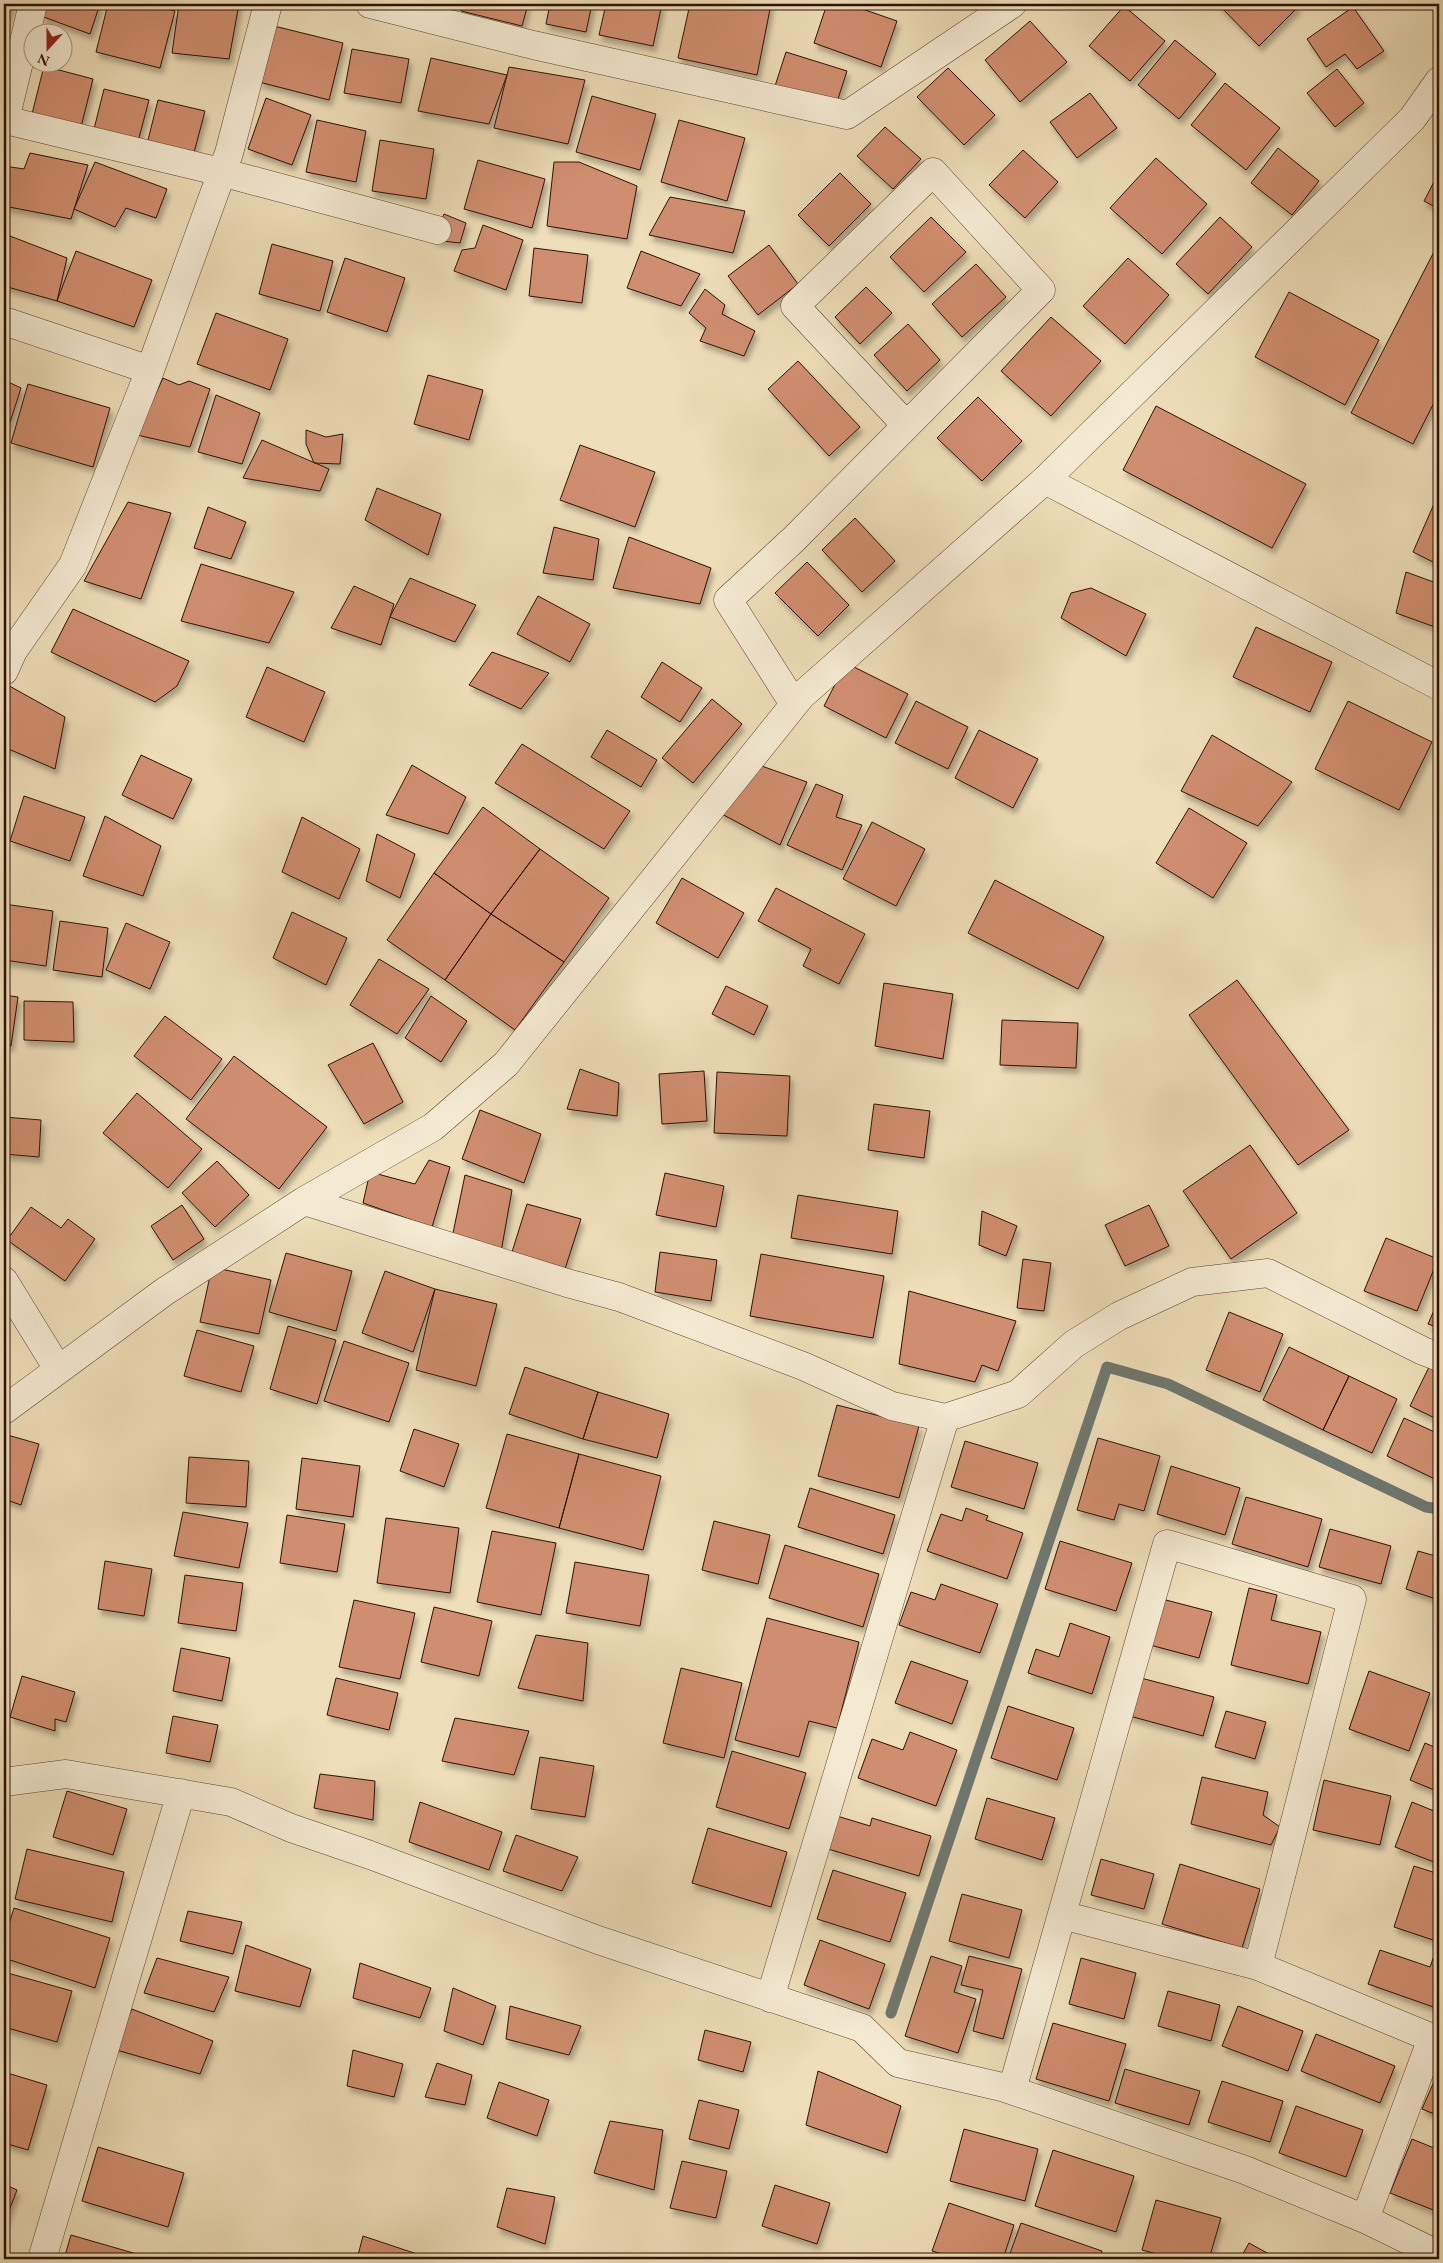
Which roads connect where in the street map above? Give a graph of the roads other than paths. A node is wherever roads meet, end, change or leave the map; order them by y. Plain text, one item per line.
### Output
1 (33, 4) edge
2 (268, 4) edge
3 (370, 4) edge
4 (1012, 4) edge
5 (1439, 81) edge
6 (221, 172) junction
7 (437, 230) dead end
8 (4, 321) edge
9 (150, 370) junction
10 (906, 425) junction
11 (1045, 480) junction
12 (4, 671) edge
13 (1439, 686) edge
14 (794, 704) junction
15 (304, 1201) junction
16 (4, 1281) edge
17 (1439, 1357) edge
18 (58, 1369) junction
19 (4, 1410) edge
20 (945, 1418) junction
21 (4, 1782) edge
22 (181, 1793) junction
23 (1062, 1915) junction
24 (1258, 1966) junction
25 (770, 1998) junction
26 (1012, 2090) junction
27 (1365, 2219) junction
28 (1439, 2255) edge
29 (42, 2259) edge

1 - 6 street
2 - 6 street
3 - 4 street
5 - 11 street
6 - 7 street
6 - 9 street
8 - 9 street
9 - 12 street
10 - 10 street
10 - 14 street
11 - 13 street
11 - 14 street
14 - 15 street
15 - 18 street
15 - 20 street
16 - 18 street
17 - 20 street
18 - 19 street
20 - 25 street
21 - 22 street
22 - 25 street
22 - 29 street
23 - 24 street
23 - 24 street
23 - 26 street
24 - 27 street
25 - 26 street
26 - 27 street
27 - 28 street

